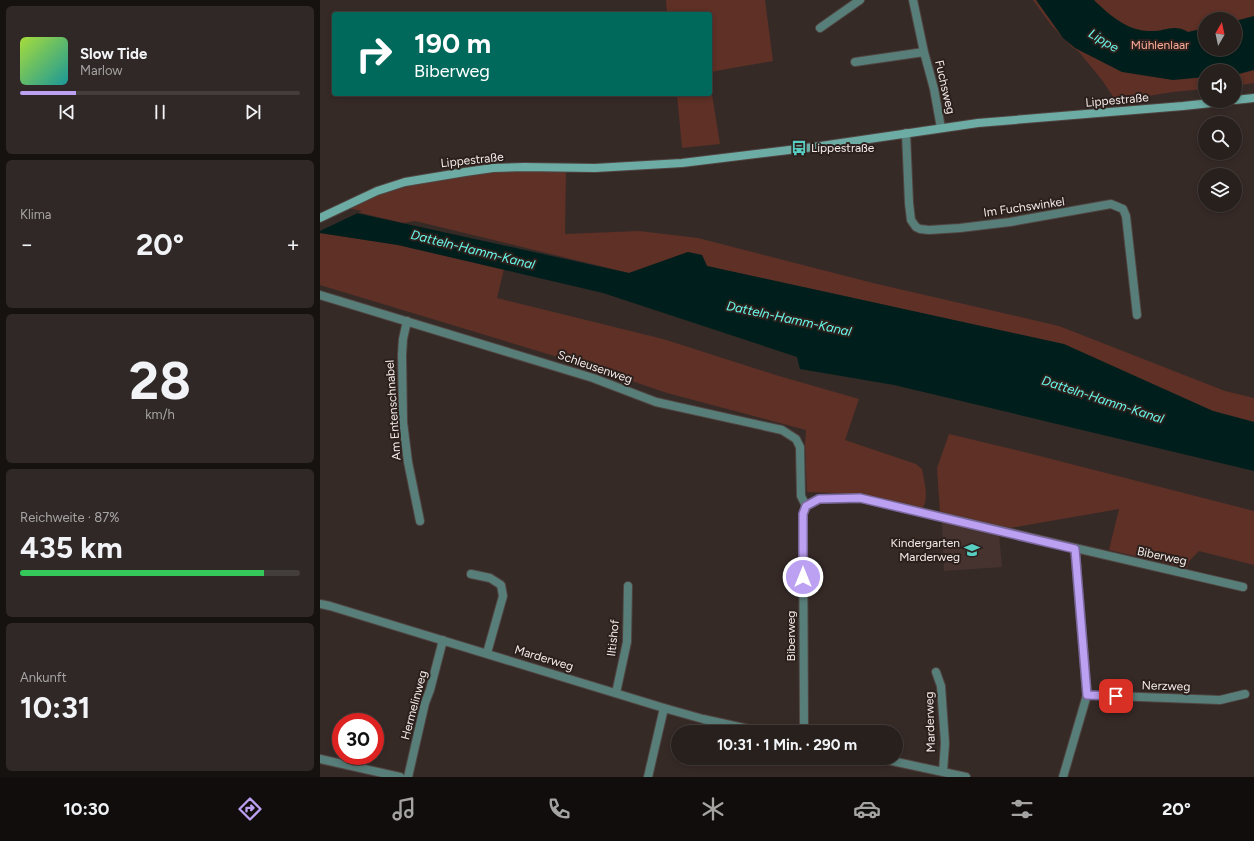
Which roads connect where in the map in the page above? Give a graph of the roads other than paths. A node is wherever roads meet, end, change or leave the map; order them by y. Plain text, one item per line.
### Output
1 (860, 0) edge
2 (913, 0) edge
3 (820, 28) dead end
4 (924, 52) junction
5 (855, 62) dead end
6 (1254, 98) edge
7 (1242, 99) edge
8 (1198, 105) edge
9 (941, 128) junction
10 (906, 133) junction
11 (320, 218) edge
12 (320, 295) edge
13 (1136, 314) dead end
14 (407, 321) junction
15 (806, 506) junction
16 (420, 521) dead end
17 (1075, 549) junction
18 (471, 574) dead end
19 (628, 586) dead end
20 (1243, 587) dead end
21 (320, 604) edge
22 (444, 640) junction
23 (487, 653) junction
24 (936, 672) dead end
25 (616, 693) junction
26 (1245, 694) dead end
27 (1087, 695) junction
28 (664, 708) junction
29 (732, 725) edge
30 (804, 725) edge
31 (320, 759) edge
32 (903, 763) edge
33 (943, 772) junction
34 (400, 777) edge
35 (408, 777) edge
36 (648, 777) edge
37 (966, 777) edge
38 (1063, 777) edge

1 - 3 street
2 - 4 street, Fuchsweg
4 - 5 street, Fuchsweg
4 - 9 street, Fuchsweg
6 - 7 main road
8 - 9 main road, Lippestraße
9 - 10 main road, Lippestraße
10 - 11 main road, Lippestraße
10 - 13 street, Im Fuchswinkel
12 - 14 street, Schleusenweg
14 - 15 street, Schleusenweg
14 - 16 street, Am Entenschnabel
15 - 17 street, Biberweg
15 - 30 street, Biberweg
17 - 20 street, Biberweg
17 - 27 street
18 - 23 street
19 - 25 street, Iltishof
21 - 22 street, Marderweg
22 - 23 street, Marderweg
22 - 35 street, Hermelinweg
23 - 25 street, Marderweg
24 - 33 street, Marderweg
25 - 28 street, Marderweg
26 - 27 street, Nerzweg
27 - 38 street
28 - 29 street, Marderweg
28 - 36 street
31 - 34 street
32 - 33 street, Marderweg
33 - 37 street, Marderweg

